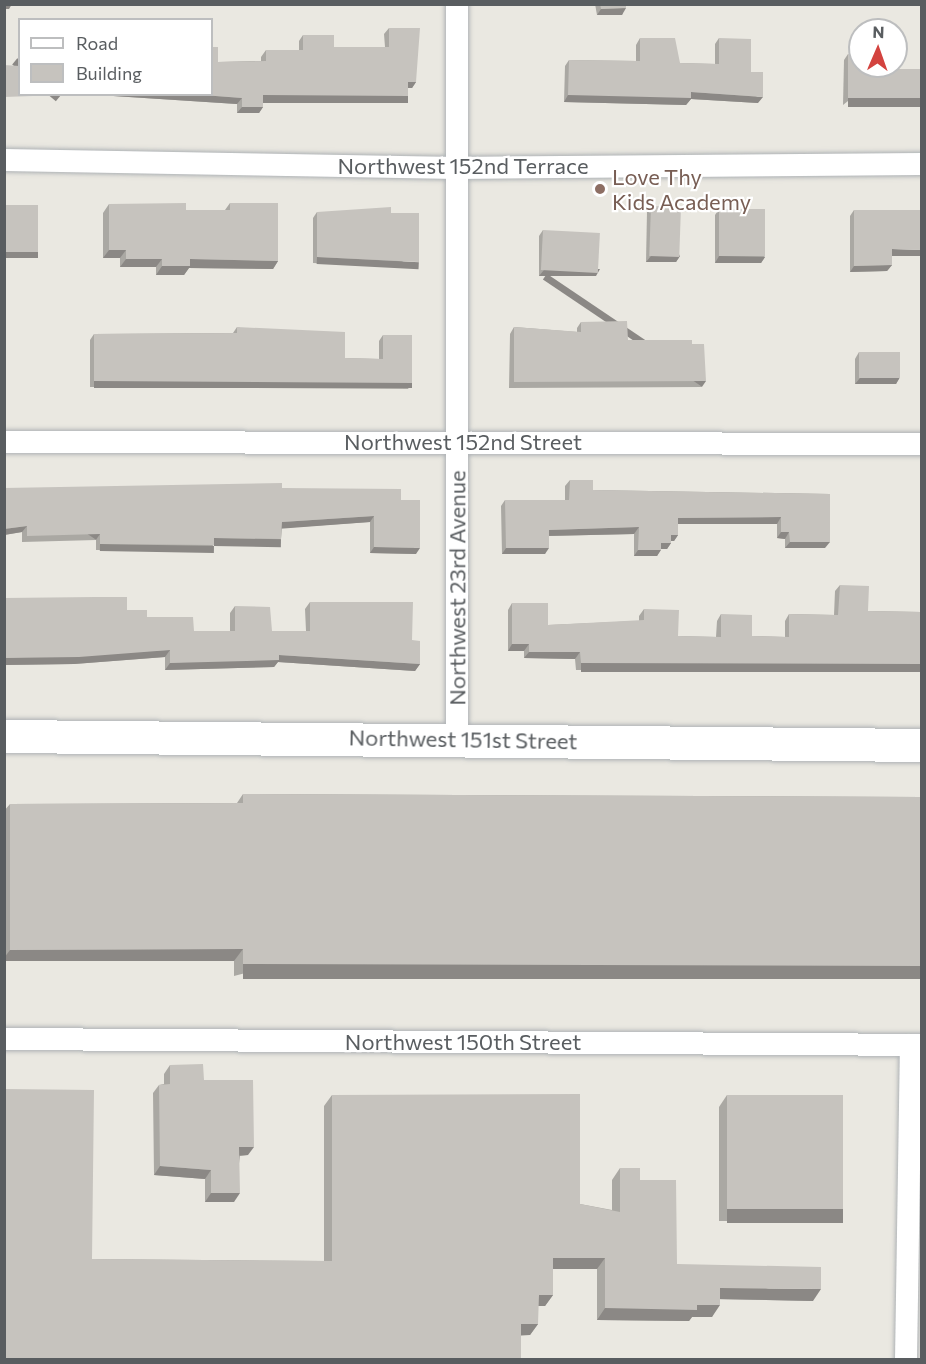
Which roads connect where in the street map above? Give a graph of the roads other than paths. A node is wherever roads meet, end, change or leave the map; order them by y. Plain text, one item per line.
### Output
1 (457, 4) edge
2 (4, 160) edge
3 (921, 164) edge
4 (457, 168) junction
5 (4, 442) edge
6 (457, 442) junction
7 (921, 444) edge
8 (4, 736) edge
9 (457, 739) junction
10 (921, 745) edge
11 (4, 1039) edge
12 (916, 1045) edge
13 (906, 1359) edge

1 - 4 street, Northwest 23rd Avenue
2 - 4 street, Northwest 152nd Terrace
3 - 4 street, Northwest 152nd Terrace
4 - 6 street, Northwest 23rd Avenue
5 - 6 street, Northwest 152nd Street
6 - 7 street, Northwest 152nd Street
6 - 9 street, Northwest 23rd Avenue
8 - 9 street, Northwest 151st Street
9 - 10 street, Northwest 151st Street
11 - 12 street, Northwest 150th Street
12 - 13 street

